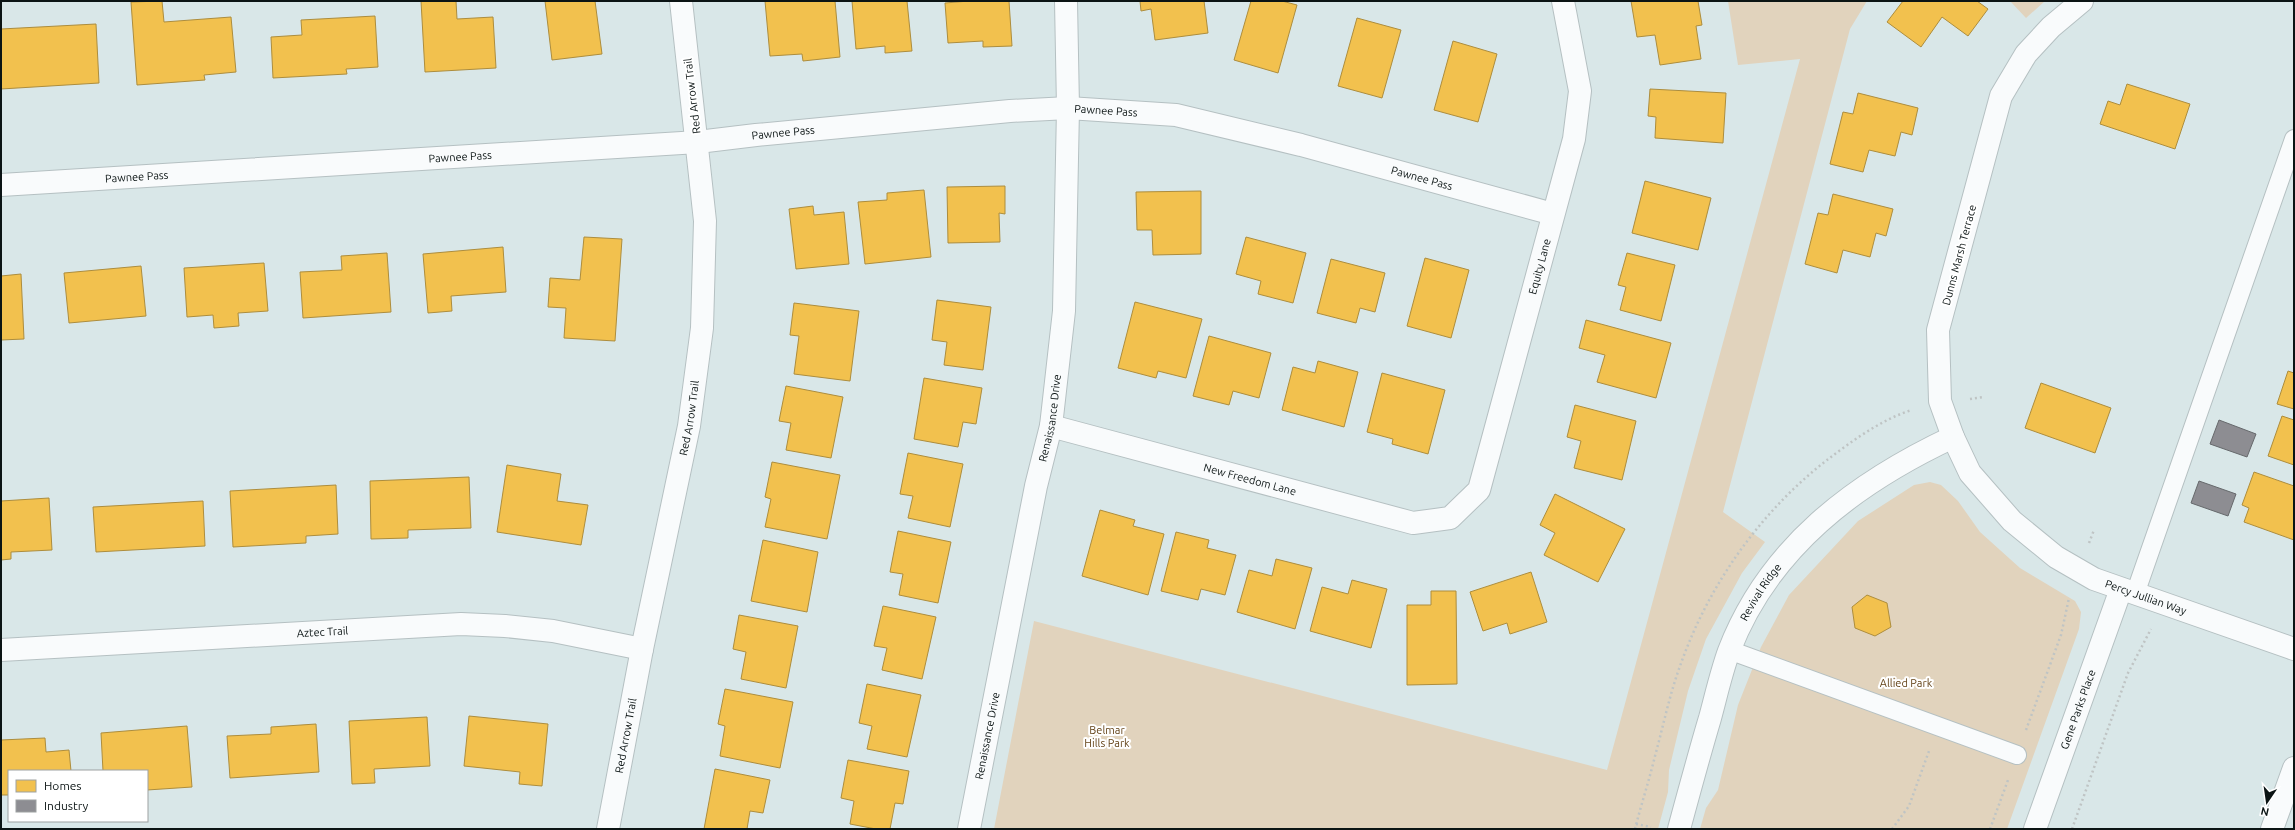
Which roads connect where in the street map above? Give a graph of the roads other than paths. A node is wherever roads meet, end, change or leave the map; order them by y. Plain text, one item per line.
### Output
1 (681, 1) edge
2 (1066, 1) edge
3 (1563, 1) edge
4 (2082, 1) edge
5 (1068, 108) junction
6 (2294, 139) edge
7 (698, 142) junction
8 (1, 185) edge
9 (1553, 214) junction
10 (1051, 426) junction
11 (1952, 437) junction
12 (1450, 518) joint
13 (2012, 521) joint
14 (2128, 592) junction
15 (642, 649) junction
16 (2294, 649) edge
17 (1, 650) edge
18 (1729, 650) junction
19 (2017, 755) road end
20 (2294, 768) edge
21 (608, 829) edge
22 (969, 829) edge
23 (1679, 829) edge
24 (2035, 829) edge
25 (2272, 829) edge

1 - 7 street, Red Arrow Trail
2 - 5 street, Renaissance Drive
3 - 9 street, Equity Lane
4 - 11 street, Dunns Marsh Terrace
5 - 7 street, Pawnee Pass
5 - 9 street, Pawnee Pass
5 - 10 street, Renaissance Drive
6 - 14 lane
7 - 8 street, Pawnee Pass
7 - 15 street, Red Arrow Trail
9 - 12 street, Equity Lane
10 - 12 street, New Freedom Lane
10 - 22 street, Renaissance Drive
11 - 13 street, Dunns Marsh Terrace
11 - 18 street, Revival Ridge
13 - 14 street, Percy Jullian Way
14 - 16 street, Percy Jullian Way
14 - 24 street, Gene Parks Place
15 - 17 street, Aztec Trail
15 - 21 street, Red Arrow Trail
18 - 19 lane
18 - 23 street, Revival Ridge
20 - 25 street

